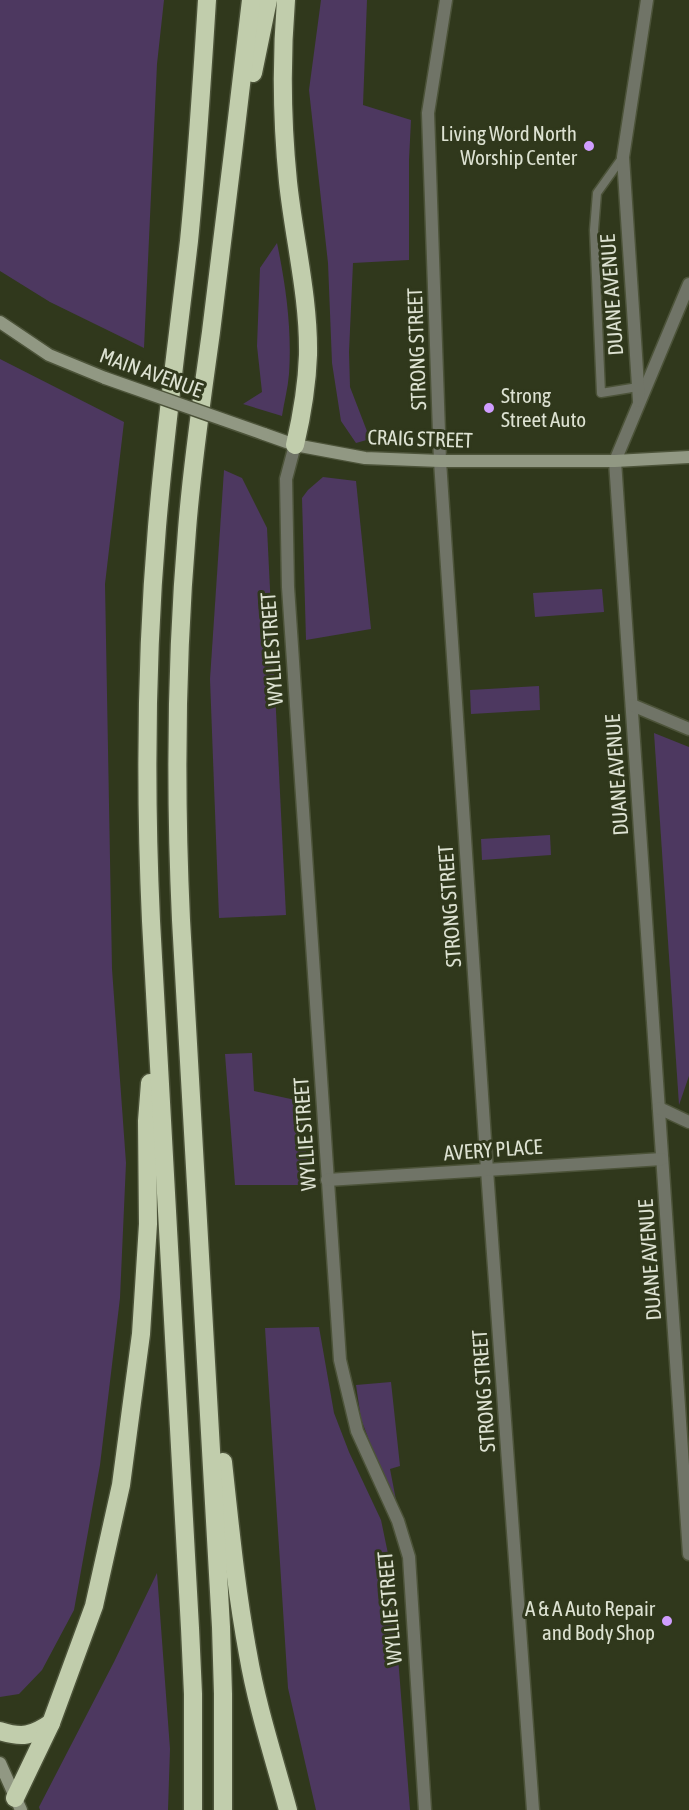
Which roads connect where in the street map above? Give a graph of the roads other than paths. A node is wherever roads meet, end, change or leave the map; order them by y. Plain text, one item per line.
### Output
1 (207, 0) edge
2 (251, 0) edge
3 (268, 0) edge
4 (286, 0) edge
5 (446, 0) edge
6 (647, 0) edge
7 (623, 157) junction
8 (232, 162) junction
9 (689, 284) edge
10 (0, 322) edge
11 (638, 387) junction
12 (639, 406) junction
13 (295, 445) junction
14 (689, 458) edge
15 (615, 461) junction
16 (440, 462) junction
17 (632, 705) junction
18 (689, 729) edge
19 (155, 1000) junction
20 (659, 1108) junction
21 (689, 1122) edge
22 (662, 1159) junction
23 (487, 1170) junction
24 (327, 1180) junction
25 (200, 1250) junction
26 (689, 1554) edge
27 (51, 1723) junction
28 (0, 1731) edge
29 (0, 1763) edge
30 (15, 1806) edge
31 (193, 1810) edge
32 (223, 1810) edge
33 (288, 1810) edge
34 (425, 1810) edge
35 (533, 1810) edge

1 - 19 highway
2 - 8 highway
3 - 8 highway
4 - 13 highway
5 - 16 street, STRONG STREET
6 - 7 street, DUANE AVENUE
7 - 11 street, DUANE AVENUE
7 - 11 lane
8 - 25 highway
9 - 12 street
10 - 13 street, MAIN AVENUE, bridge
11 - 12 street, DUANE AVENUE
12 - 15 street, DUANE AVENUE
13 - 16 street, CRAIG STREET
13 - 24 street, WYLLIE STREET
14 - 15 street, CRAIG STREET
15 - 16 street, CRAIG STREET
15 - 17 street, DUANE AVENUE
16 - 23 street, STRONG STREET
17 - 18 street
17 - 20 street, DUANE AVENUE
19 - 27 highway
19 - 31 highway
20 - 21 street
20 - 22 street, DUANE AVENUE
22 - 23 street, AVERY PLACE
22 - 26 street, DUANE AVENUE
23 - 24 street, AVERY PLACE
23 - 35 street, STRONG STREET
24 - 34 street, WYLLIE STREET
25 - 32 highway
25 - 33 highway
27 - 28 highway
27 - 30 highway
29 - 30 street

